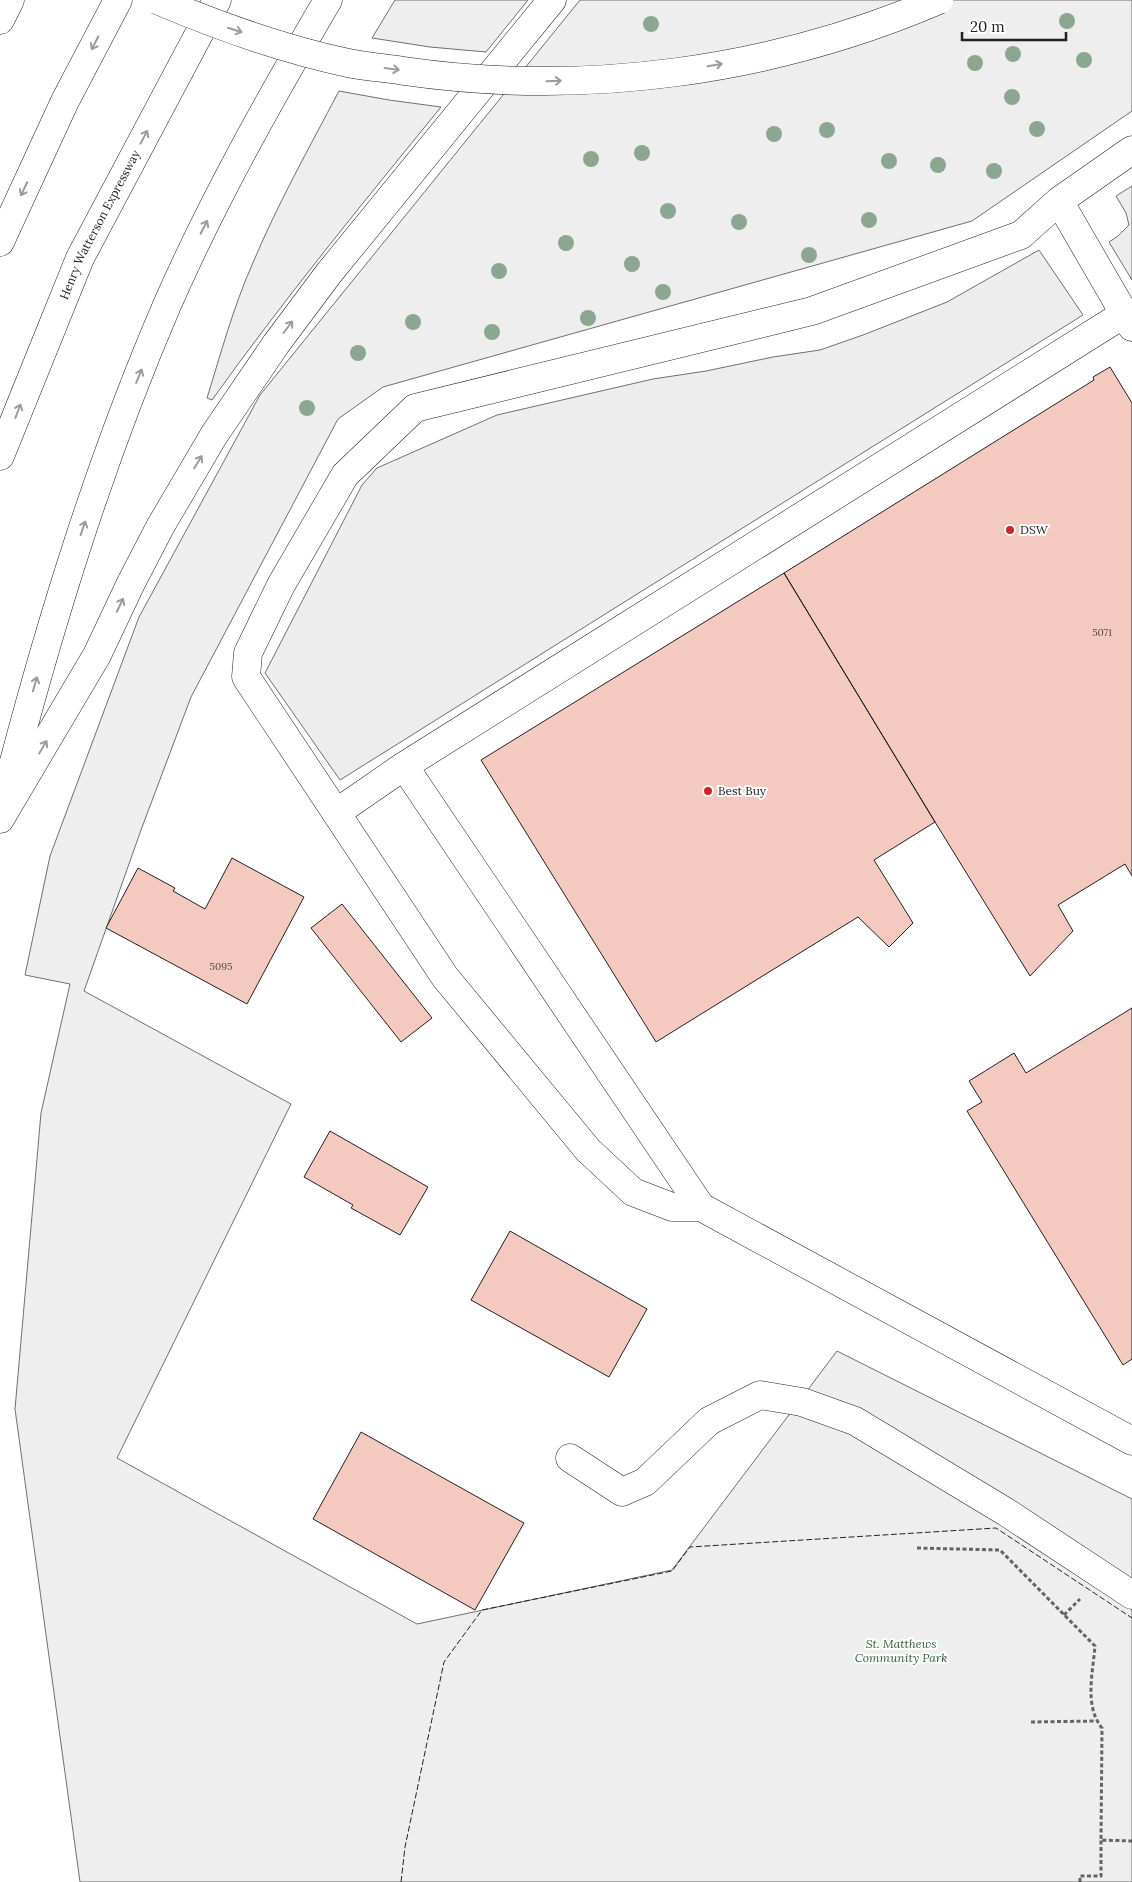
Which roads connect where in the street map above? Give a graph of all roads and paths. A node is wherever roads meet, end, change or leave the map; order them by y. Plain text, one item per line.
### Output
1 (10, 0) edge
2 (118, 0) edge
3 (157, 0) edge
4 (217, 0) edge
5 (328, 0) edge
6 (552, 0) edge
7 (938, 0) edge
8 (0, 20) edge
9 (1132, 150) edge
10 (1059, 200) junction
11 (0, 242) edge
12 (1128, 320) edge
13 (0, 456) edge
14 (404, 766) junction
15 (336, 813) junction
16 (0, 817) edge
17 (701, 1206) junction
18 (1132, 1441) edge
19 (570, 1458) dead end
20 (917, 1548) dead end
21 (1132, 1595) edge
22 (1096, 1721) junction
23 (1031, 1722) dead end
24 (1101, 1840) junction
25 (1132, 1841) edge
26 (1080, 1882) edge

1 - 8 main road
2 -> 11 main road
3 -> 7 main road, bridge
13 -> 4 main road, Henry Watterson Expressway
16 -> 5 main road
16 -> 6 main road
9 - 10 main road
10 - 12 main road
10 - 15 main road
12 - 14 main road
14 - 15 main road
14 - 17 main road
15 - 17 main road
17 - 18 main road
19 - 21 main road
20 - 22 path
22 - 23 path
22 - 24 path
24 - 25 path
24 - 26 path

